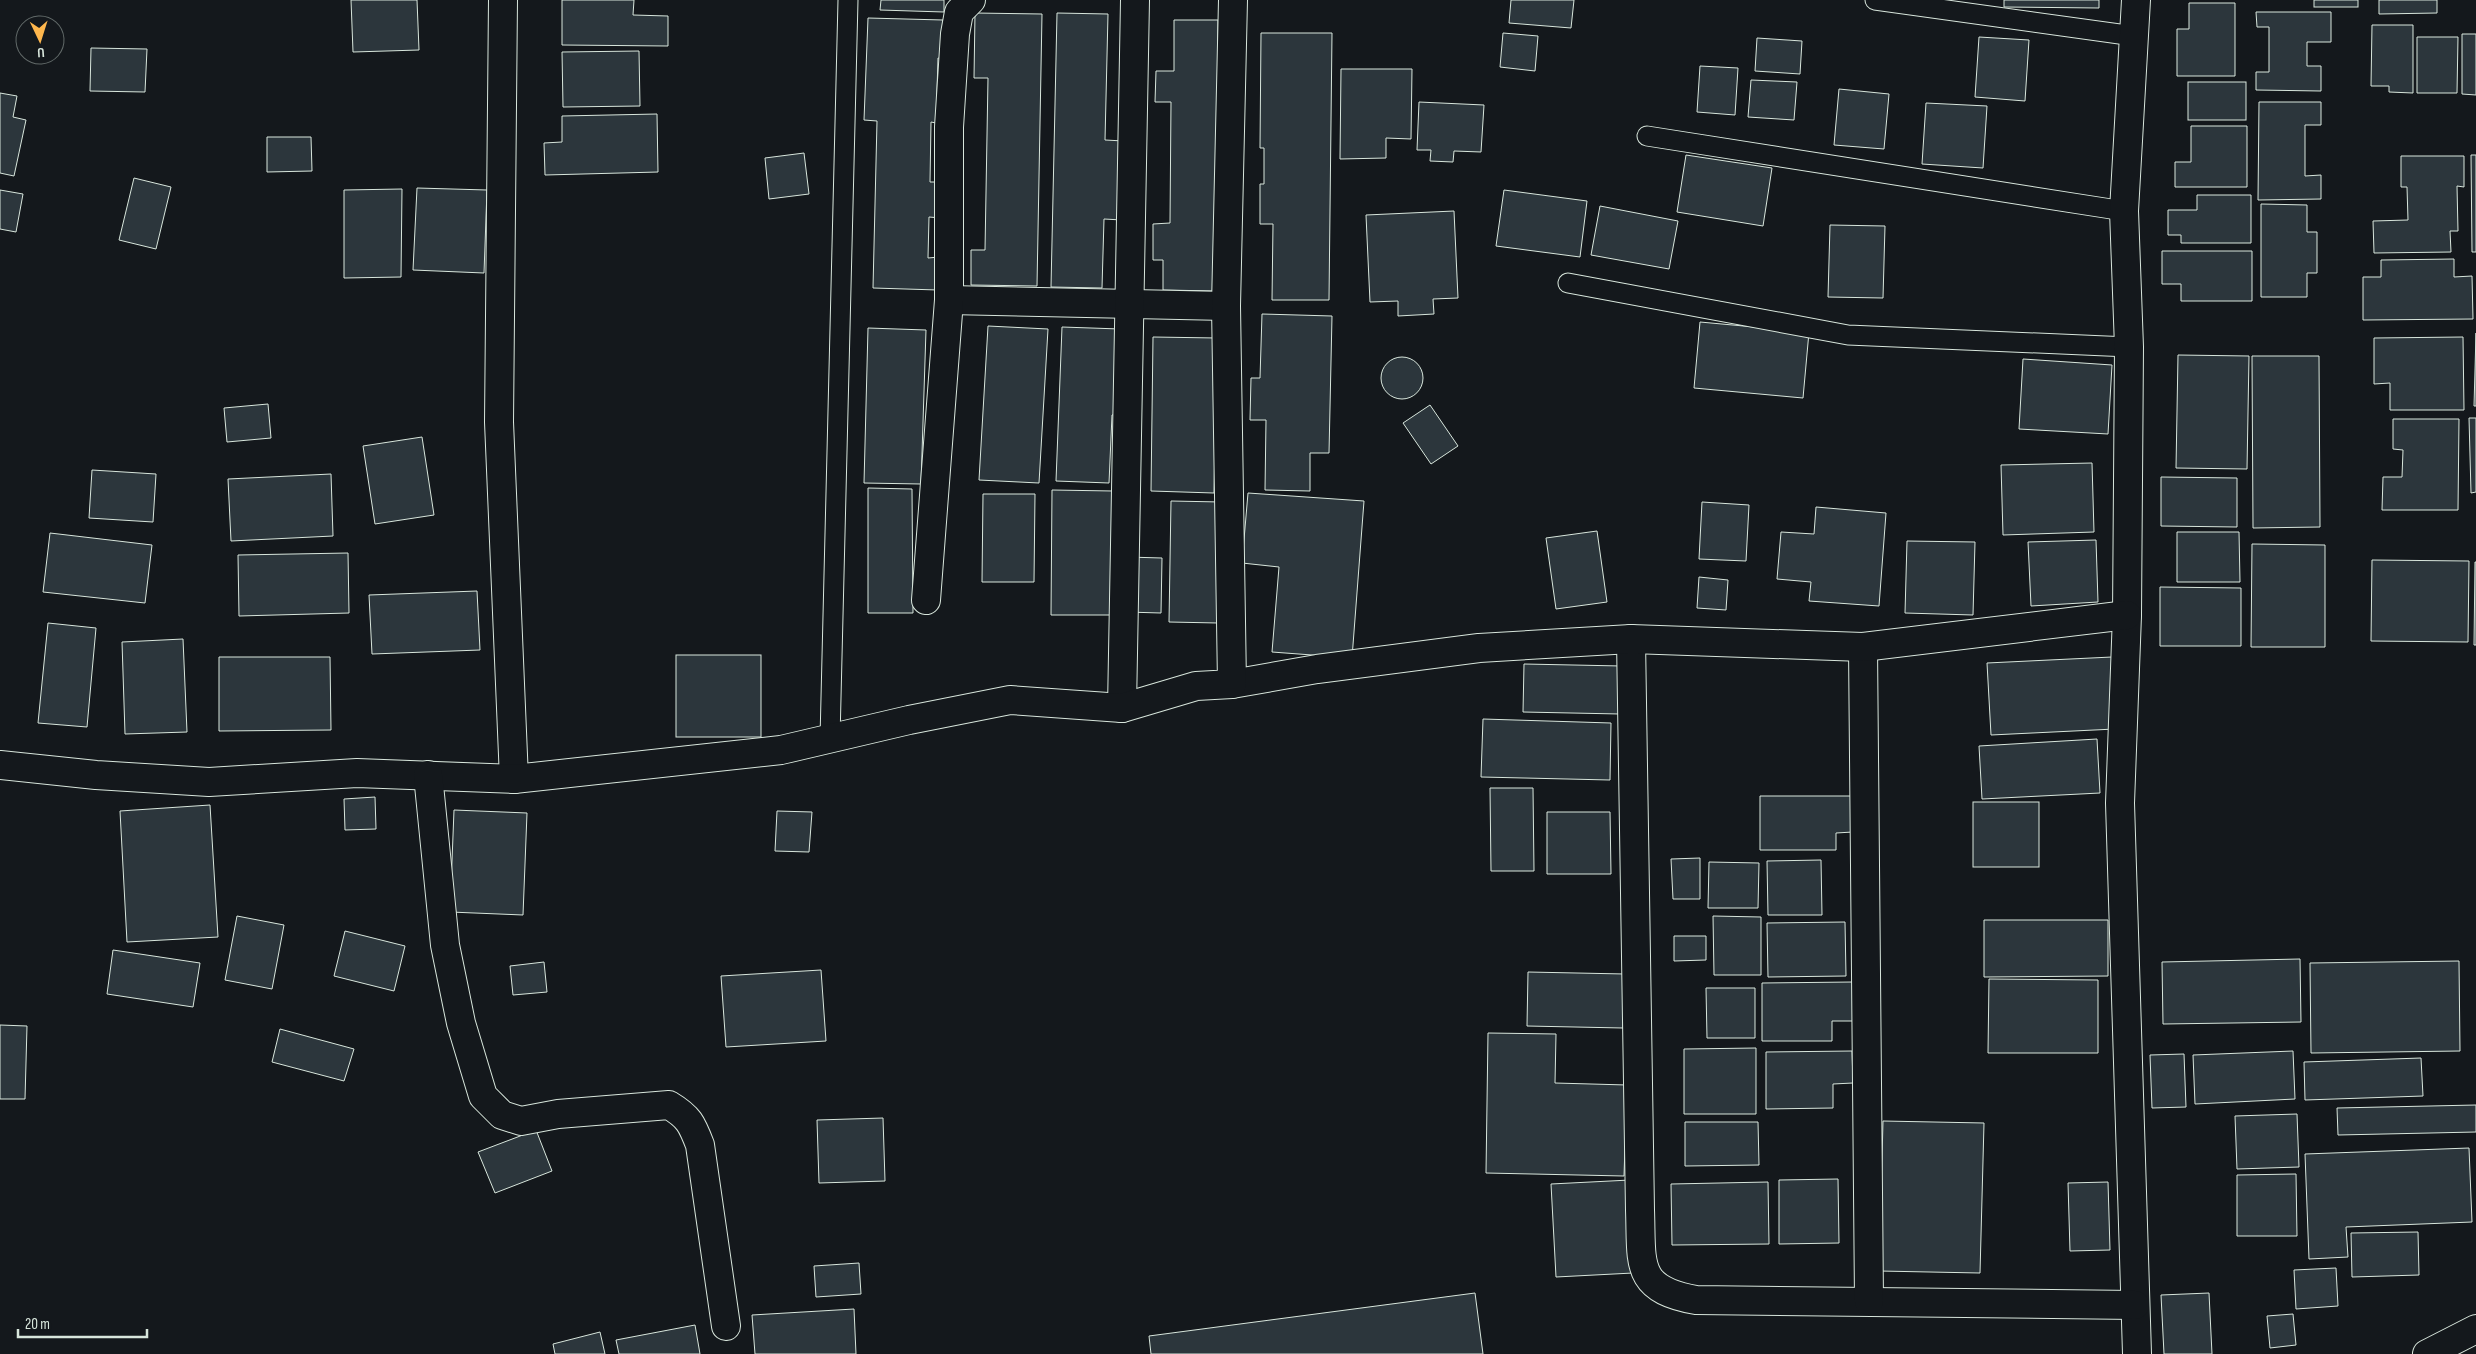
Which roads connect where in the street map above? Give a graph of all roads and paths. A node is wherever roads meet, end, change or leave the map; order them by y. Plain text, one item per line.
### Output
1 (503, 0) edge
2 (848, 0) edge
3 (970, 0) edge
4 (1135, 0) edge
5 (1233, 0) edge
6 (1876, 0) edge
7 (2136, 0) edge
8 (2134, 36) junction
9 (1647, 136) dead end
10 (2124, 211) junction
11 (1568, 283) dead end
12 (949, 300) junction
13 (1130, 305) junction
14 (1226, 306) junction
15 (2129, 347) junction
16 (926, 600) dead end
17 (2127, 614) junction
18 (1631, 638) junction
19 (1863, 647) junction
20 (1232, 684) junction
21 (1122, 708) junction
22 (830, 739) junction
23 (0, 765) edge
24 (428, 775) junction
25 (514, 780) junction
26 (1869, 1301) junction
27 (2135, 1305) junction
28 (726, 1326) dead end
29 (2476, 1329) edge
30 (2137, 1354) edge
31 (2427, 1354) edge

1 - 25 street
2 - 22 lane
3 - 12 street
4 - 13 street
5 - 14 street
6 - 8 lane
7 - 8 street
8 - 10 street
9 - 10 lane
10 - 15 street
11 - 15 lane
12 - 13 street
12 - 16 street
13 - 14 street
13 - 21 street
14 - 20 street
15 - 17 street
17 - 19 street
17 - 27 street
18 - 19 street
18 - 20 street
18 - 26 street
19 - 26 street
20 - 21 street
21 - 22 street
22 - 25 street
23 - 24 street
24 - 25 street
24 - 28 street
26 - 27 street
27 - 30 street
29 - 31 street

